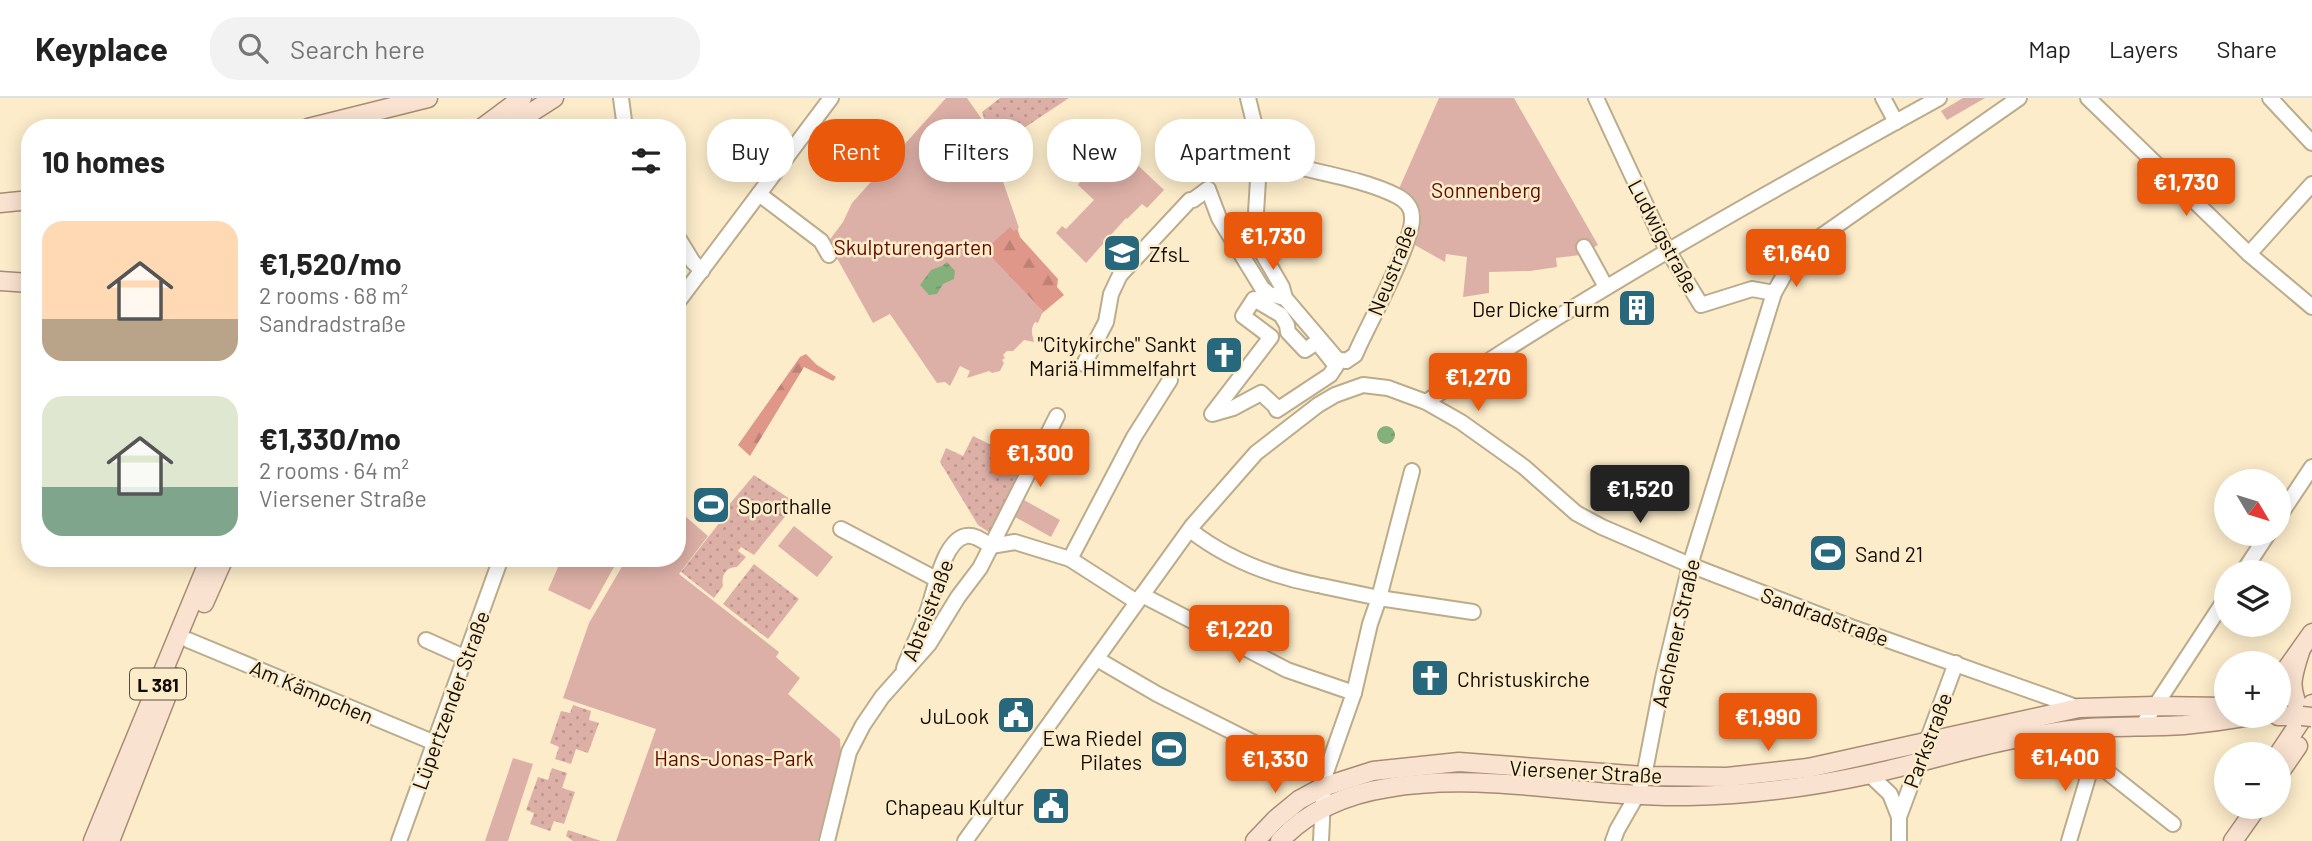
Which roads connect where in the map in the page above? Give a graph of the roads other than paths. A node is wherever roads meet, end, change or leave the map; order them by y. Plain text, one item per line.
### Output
1 (428, 98) edge
2 (522, 98) edge
3 (554, 98) edge
4 (621, 98) edge
5 (831, 98) edge
6 (1248, 98) edge
7 (1596, 98) edge
8 (1883, 98) edge
9 (1939, 98) edge
10 (2019, 98) edge
11 (2088, 98) edge
12 (2270, 98) edge
13 (344, 119) edge
14 (494, 119) edge
15 (521, 119) edge
16 (624, 119) edge
17 (1253, 119) edge
18 (1896, 122) junction
19 (2312, 143) edge
20 (1315, 171) edge
21 (1258, 182) edge
22 (2312, 184) edge
23 (759, 194) junction
24 (21, 201) edge
25 (0, 203) edge
26 (1584, 247) dead end
27 (1668, 250) junction
28 (686, 251) edge
29 (2249, 254) junction
30 (830, 255) dead end
31 (702, 271) junction
32 (0, 281) edge
33 (21, 282) edge
34 (1606, 287) junction
35 (686, 291) edge
36 (1774, 293) junction
37 (1285, 298) junction
38 (2312, 307) edge
39 (1243, 316) joint
40 (1346, 360) junction
41 (1084, 365) dead end
42 (1167, 386) dead end
43 (1353, 387) junction
44 (1426, 402) junction
45 (1057, 416) dead end
46 (2312, 467) edge
47 (1412, 471) dead end
48 (2291, 498) edge
49 (841, 528) dead end
50 (1190, 530) junction
51 (991, 546) junction
52 (1070, 559) junction
53 (1690, 565) junction
54 (206, 567) edge
55 (220, 567) edge
56 (498, 567) edge
57 (936, 579) junction
58 (1379, 598) junction
59 (1140, 599) junction
60 (1473, 612) dead end
61 (2214, 616) edge
62 (2312, 633) edge
63 (188, 639) junction
64 (426, 640) dead end
65 (2301, 649) junction
66 (466, 658) junction
67 (1097, 659) junction
68 (1956, 663) junction
69 (2291, 663) edge
70 (901, 676) junction
71 (1354, 693) junction
72 (2155, 706) junction
73 (2214, 707) edge
74 (2079, 708) junction
75 (2291, 716) edge
76 (2309, 716) edge
77 (2214, 721) edge
78 (2142, 726) junction
79 (2057, 732) junction
80 (1926, 741) junction
81 (2288, 742) edge
82 (435, 743) junction
83 (2291, 750) edge
84 (1917, 763) junction
85 (2098, 764) junction
86 (1869, 774) junction
87 (1644, 776) junction
88 (1323, 782) junction
89 (1637, 795) junction
90 (1321, 808) junction
91 (1899, 817) junction
92 (2236, 819) edge
93 (2249, 819) edge
94 (2173, 824) dead end
95 (93, 841) edge
96 (110, 841) edge
97 (399, 841) edge
98 (827, 841) edge
99 (965, 841) edge
100 (1255, 841) edge
101 (1280, 841) edge
102 (1321, 841) edge
103 (1614, 841) edge
104 (1899, 841) edge
105 (2069, 841) edge
106 (2221, 841) edge
107 (2233, 841) edge

1 - 13 main road
2 - 14 main road
3 - 15 main road
4 - 16 street
5 - 23 street
6 - 17 street
7 - 27 street, Ludwigstraße
8 - 18 street
9 - 18 street
10 - 36 street, Aachener Straße
11 - 29 street
12 - 19 street
18 - 27 street
20 - 40 street, Neustraße
21 - 37 street
22 - 29 street
23 - 30 street
23 - 31 street
24 - 25 main road
26 - 34 street
27 - 34 street
27 - 36 street, Ludwigstraße
28 - 31 street
29 - 38 street
31 - 35 street
32 - 33 main road
34 - 44 street
36 - 53 street, Aachener Straße
37 - 40 street
37 - 41 street
39 - 39 street
40 - 43 street
42 - 52 street
43 - 44 street, Sandradstraße
43 - 50 street
44 - 53 street, Sandradstraße
45 - 51 street, Abteistraße
46 - 48 street
47 - 58 street
49 - 57 street
50 - 58 street
50 - 59 street
51 - 52 street
51 - 57 street, Abteistraße
51 - 70 street, Abteistraße
52 - 59 street
53 - 68 street, Sandradstraße
53 - 87 street, Aachener Straße
54 - 95 main road, L 381
55 - 63 main road, L 381
56 - 66 street, Lüpertzender Straße
57 - 70 street, Abteistraße
58 - 60 street
58 - 71 street
59 - 67 street
59 - 71 street
61 - 72 street
62 - 65 main road
63 - 82 street, Am Kämpchen
63 - 96 main road, L 381
64 - 66 street
65 - 69 main road
65 - 76 main road
66 - 82 street, Lüpertzender Straße
67 - 88 street
67 - 99 street
68 - 74 street, Sandradstraße
68 - 80 street, Parkstraße
70 - 98 street, Abteistraße
71 - 88 street
72 - 73 main road, Viersener Straße
72 - 74 main road, Viersener Straße
72 - 78 street
74 - 80 main road, Viersener Straße
75 - 76 main road
76 - 81 main road
76 - 83 main road
77 - 78 main road, Viersener Straße
78 - 79 main road, Viersener Straße
79 - 84 main road, Viersener Straße
79 - 85 street
80 - 84 street, Parkstraße
80 - 87 main road, Viersener Straße
82 - 97 street, Lüpertzender Straße
84 - 86 main road, Viersener Straße
84 - 91 street, Parkstraße
85 - 94 street
85 - 105 street
86 - 89 main road, Viersener Straße
86 - 91 street, Parkstraße
87 - 88 main road, Viersener Straße
87 - 89 street, Aachener Straße
88 - 90 street
88 - 100 main road, Viersener Straße
89 - 90 main road, Viersener Straße
89 - 103 street, Aachener Straße
90 - 101 main road, Viersener Straße
90 - 102 street
91 - 104 street, Parkstraße
92 - 106 main road
93 - 107 main road

